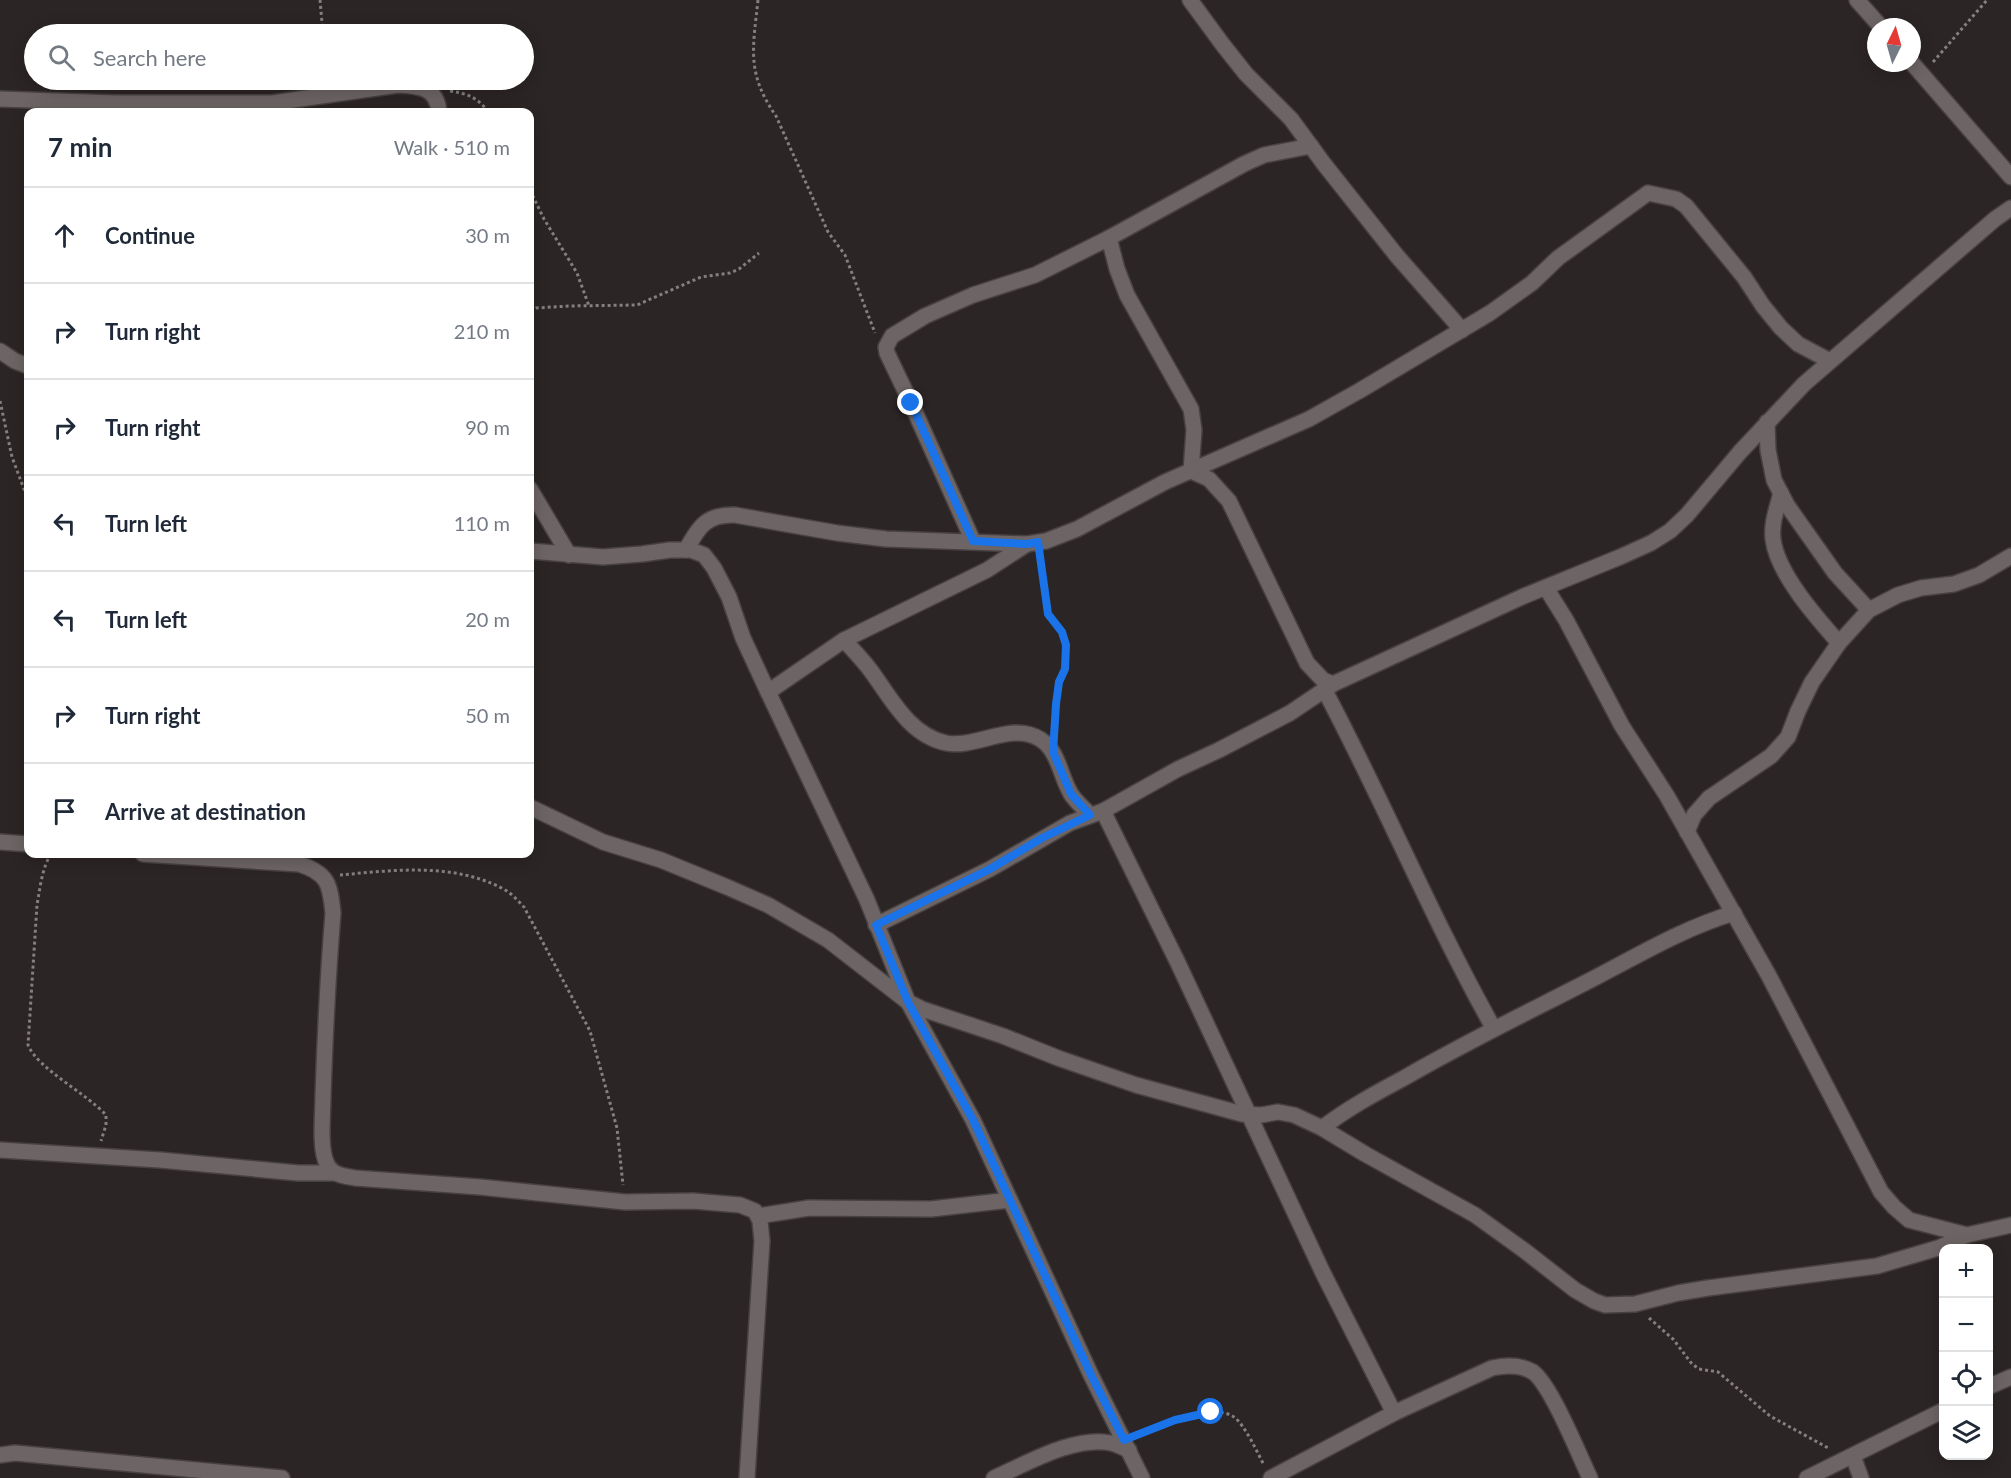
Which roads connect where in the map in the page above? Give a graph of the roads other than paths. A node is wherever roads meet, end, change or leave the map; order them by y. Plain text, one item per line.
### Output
1 (1190, 0) edge
2 (1857, 0) edge
3 (1873, 18) edge
4 (1920, 72) edge
5 (363, 90) edge
6 (427, 90) edge
7 (0, 99) edge
8 (72, 107) edge
9 (439, 108) edge
10 (1311, 146) junction
11 (2011, 177) edge
12 (2011, 208) edge
13 (1109, 238) junction
14 (1462, 330) junction
15 (0, 351) edge
16 (1830, 361) junction
17 (24, 364) edge
18 (1767, 422) junction
19 (1191, 471) junction
20 (1780, 493) junction
21 (534, 496) edge
22 (973, 541) junction
23 (1033, 543) junction
24 (686, 550) junction
25 (534, 551) edge
26 (569, 555) junction
27 (2011, 556) edge
28 (1546, 588) junction
29 (1869, 609) junction
30 (844, 640) junction
31 (1839, 643) junction
32 (1329, 687) junction
33 (768, 692) junction
34 (534, 809) edge
35 (1096, 813) junction
36 (1687, 831) junction
37 (0, 842) edge
38 (24, 844) edge
39 (205, 858) edge
40 (1734, 913) junction
41 (876, 925) junction
42 (908, 1002) junction
43 (1494, 1029) junction
44 (1250, 1115) junction
45 (1322, 1128) junction
46 (0, 1150) edge
47 (335, 1173) junction
48 (1010, 1200) junction
49 (758, 1216) junction
50 (2011, 1225) edge
51 (1967, 1235) junction
52 (2011, 1377) edge
53 (1993, 1385) edge
54 (1939, 1412) edge
55 (1394, 1413) junction
56 (1126, 1445) junction
57 (0, 1455) edge
58 (1848, 1458) junction
59 (1268, 1474) edge
60 (282, 1478) edge
61 (747, 1478) edge
62 (994, 1478) edge
63 (1142, 1478) edge
64 (1590, 1478) edge
65 (1807, 1478) edge
66 (1861, 1478) edge

1 - 10 street
2 - 3 street
4 - 11 street
5 - 8 street
6 - 9 street
7 - 8 street
10 - 13 street
10 - 14 street
12 - 16 street
13 - 19 street
13 - 22 street
14 - 16 street
14 - 19 street
15 - 17 street
16 - 18 street
18 - 20 street
18 - 28 street
19 - 23 street
19 - 32 street
20 - 29 street
20 - 31 street
21 - 26 street
22 - 23 street
22 - 24 street
23 - 30 street
24 - 26 street
24 - 33 street
25 - 26 street
27 - 29 street
28 - 32 street
28 - 36 street
29 - 31 street
30 - 33 street
30 - 35 street
31 - 36 street
32 - 35 street
32 - 43 street
33 - 41 street
34 - 42 street
35 - 41 street
35 - 44 street
36 - 40 street
37 - 38 street
39 - 47 street
40 - 43 street
40 - 51 street
41 - 42 street
42 - 44 street
42 - 48 street
43 - 45 street
44 - 45 street
44 - 55 street
45 - 51 street
46 - 47 street
47 - 49 street
48 - 49 street
48 - 56 street
49 - 61 street
50 - 51 street
52 - 53 street
54 - 58 street
55 - 59 street
55 - 64 street
56 - 62 street
56 - 63 street
57 - 60 street
58 - 65 street
58 - 66 street

